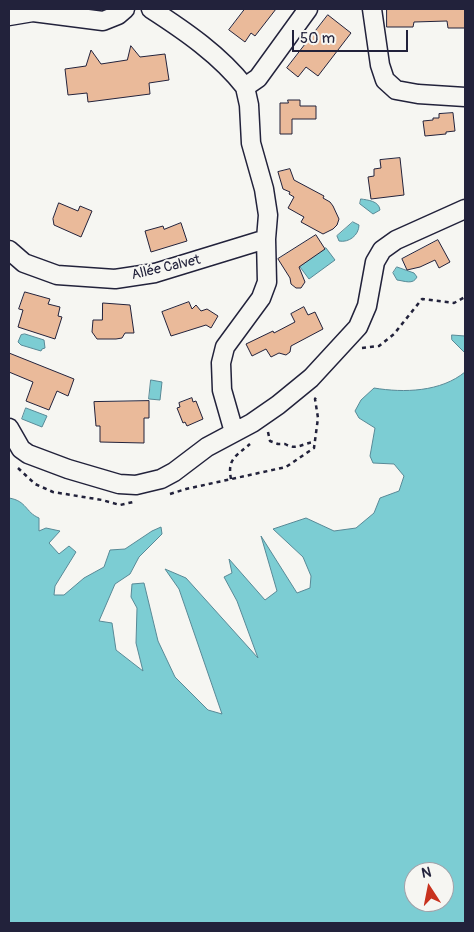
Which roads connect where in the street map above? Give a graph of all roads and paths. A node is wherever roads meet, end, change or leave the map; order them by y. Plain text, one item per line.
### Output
1 (125, 9) edge
2 (151, 9) edge
3 (308, 9) edge
4 (372, 9) edge
5 (9, 16) edge
6 (245, 88) junction
7 (465, 97) edge
8 (465, 209) edge
9 (266, 239) junction
10 (9, 250) edge
11 (263, 425) junction
12 (9, 428) edge
13 (234, 432) junction
14 (264, 437) dead end
15 (252, 442) dead end
16 (315, 442) dead end
17 (231, 479) dead end

1 - 5 street
2 - 6 street
3 - 6 street
4 - 7 street
6 - 9 street
8 - 11 street
9 - 10 street, Allée Calvet
9 - 13 street
11 - 13 street
11 - 14 path
11 - 16 path
12 - 13 street
15 - 17 path

